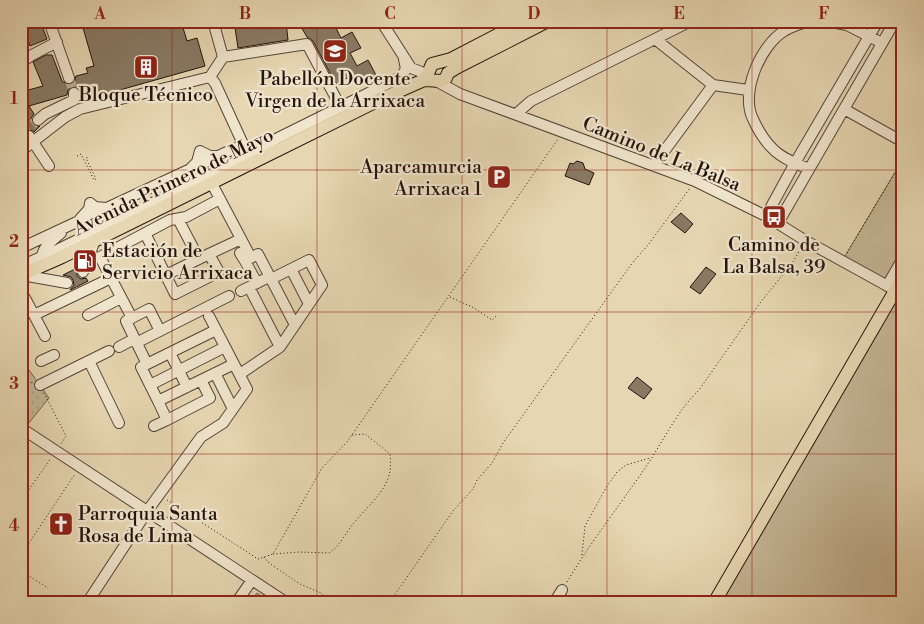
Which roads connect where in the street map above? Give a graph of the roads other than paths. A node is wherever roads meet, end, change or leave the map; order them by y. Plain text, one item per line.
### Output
1 (49, 21) edge
2 (213, 21) edge
3 (382, 21) edge
4 (524, 21) edge
5 (548, 21) edge
6 (691, 21) edge
7 (778, 21) edge
8 (813, 21) edge
9 (826, 21) edge
10 (878, 21) edge
11 (894, 21) edge
12 (783, 31) junction
13 (868, 37) junction
14 (655, 39) junction
15 (57, 42) junction
16 (882, 43) junction
17 (223, 57) junction
18 (21, 64) edge
19 (428, 72) junction
20 (210, 77) junction
21 (69, 78) tunnel mouth
22 (713, 84) junction
23 (748, 90) junction
24 (74, 93) dead end
25 (396, 93) junction
26 (339, 104) dead end
27 (844, 108) junction
28 (516, 114) junction
29 (314, 132) junction
30 (43, 134) junction
31 (32, 139) junction
32 (903, 142) edge
33 (264, 145) junction
34 (242, 146) junction
35 (21, 151) edge
36 (795, 163) junction
37 (654, 165) junction
38 (49, 166) dead end
39 (809, 170) junction
40 (173, 177) junction
41 (211, 182) junction
42 (220, 199) junction
43 (153, 203) junction
44 (766, 216) junction
45 (138, 219) junction
46 (178, 219) junction
47 (778, 223) junction
48 (73, 225) junction
49 (144, 233) junction
50 (42, 239) junction
51 (241, 239) junction
52 (95, 240) junction
53 (21, 248) edge
54 (209, 254) junction
55 (246, 256) junction
56 (903, 258) edge
57 (199, 259) junction
58 (45, 260) junction
59 (291, 269) junction
60 (23, 270) edge
61 (83, 272) dead end
62 (166, 275) junction
63 (903, 277) edge
64 (111, 278) junction
65 (270, 278) junction
66 (67, 282) dead end
67 (249, 287) junction
68 (891, 288) junction
69 (229, 296) dead end
70 (25, 298) dead end
71 (121, 298) junction
72 (309, 304) junction
73 (34, 315) junction
74 (88, 315) dead end
75 (209, 316) dead end
76 (129, 320) junction
77 (295, 325) junction
78 (160, 330) junction
79 (216, 330) junction
80 (45, 336) dead end
81 (135, 341) junction
82 (225, 347) junction
83 (280, 348) junction
84 (170, 353) junction
85 (54, 355) dead end
86 (41, 361) dead end
87 (88, 361) junction
88 (147, 364) junction
89 (234, 364) junction
90 (179, 370) junction
91 (215, 373) junction
92 (240, 374) junction
93 (201, 380) junction
94 (40, 385) dead end
95 (150, 385) junction
96 (187, 387) junction
97 (158, 401) junction
98 (233, 409) junction
99 (167, 420) junction
100 (119, 423) dead end
101 (154, 426) dead end
102 (21, 428) edge
103 (148, 510) junction
104 (252, 580) junction
105 (562, 590) road end
106 (87, 603) edge
107 (236, 603) edge
108 (287, 603) edge
109 (554, 603) edge
110 (714, 603) edge

1 - 15 street
2 - 17 street
3 - 19 street
4 - 19 main road
5 - 19 main road
6 - 14 street
7 - 12 street
8 - 12 street
9 - 13 street
10 - 13 street
11 - 16 street
12 - 23 street
13 - 16 street
13 - 36 street
14 - 22 street
14 - 28 street
15 - 18 street
15 - 21 street
16 - 27 street
17 - 20 street
17 - 26 street
19 - 25 main road, Avenida Primero de Mayo
19 - 25 street
19 - 28 street, Camino de La Balsa
19 - 33 street
20 - 30 street
20 - 34 street
22 - 23 street
22 - 37 street
23 - 36 street
24 - 30 street
25 - 29 main road, Avenida Primero de Mayo
27 - 32 street
27 - 39 street
28 - 37 street, Camino de La Balsa
29 - 33 street
29 - 41 main road, Avenida Primero de Mayo
30 - 31 street
31 - 35 street
31 - 38 street
33 - 34 street
33 - 43 street
34 - 40 street
36 - 39 street
36 - 44 street
37 - 44 street, Camino de La Balsa
39 - 47 street
40 - 43 street
40 - 48 street
41 - 42 street
41 - 45 main road, Avenida Primero de Mayo
42 - 46 street
42 - 51 street
43 - 45 street
43 - 58 street
44 - 47 street, Camino de La Balsa
45 - 52 main road, Avenida Primero de Mayo
46 - 49 street
46 - 57 street
47 - 68 street, Camino de La Balsa
48 - 50 street
48 - 58 street
49 - 62 street
49 - 64 street
50 - 53 street
50 - 60 street
51 - 54 street
51 - 55 street
52 - 58 main road, Avenida Primero de Mayo
52 - 61 street
54 - 57 street
54 - 62 street
55 - 65 street
55 - 67 street
56 - 68 street
57 - 62 street
58 - 60 main road, Avenida Primero de Mayo
59 - 65 street
59 - 72 street
59 - 72 street
60 - 66 street
63 - 68 main road
64 - 71 street
64 - 73 street
65 - 67 street
65 - 77 street
67 - 83 street
68 - 110 main road
69 - 78 street
70 - 73 street
71 - 74 street
71 - 76 street
72 - 77 street
73 - 80 street
75 - 79 street
76 - 78 street
76 - 81 street
77 - 83 street
78 - 81 street
79 - 82 street
79 - 84 street
81 - 87 street
81 - 88 street
82 - 89 street
82 - 90 street
83 - 92 street
84 - 88 street
84 - 90 street
85 - 86 street
87 - 94 street
87 - 100 street
88 - 95 street
89 - 91 street
89 - 92 street
90 - 95 street
90 - 96 street
91 - 93 street
91 - 98 street
92 - 98 street
93 - 96 street
93 - 99 street
95 - 97 street
96 - 97 street
97 - 99 street
98 - 103 street
99 - 101 street
102 - 103 street
103 - 104 street
103 - 106 street
104 - 107 street
104 - 108 street
105 - 109 street

